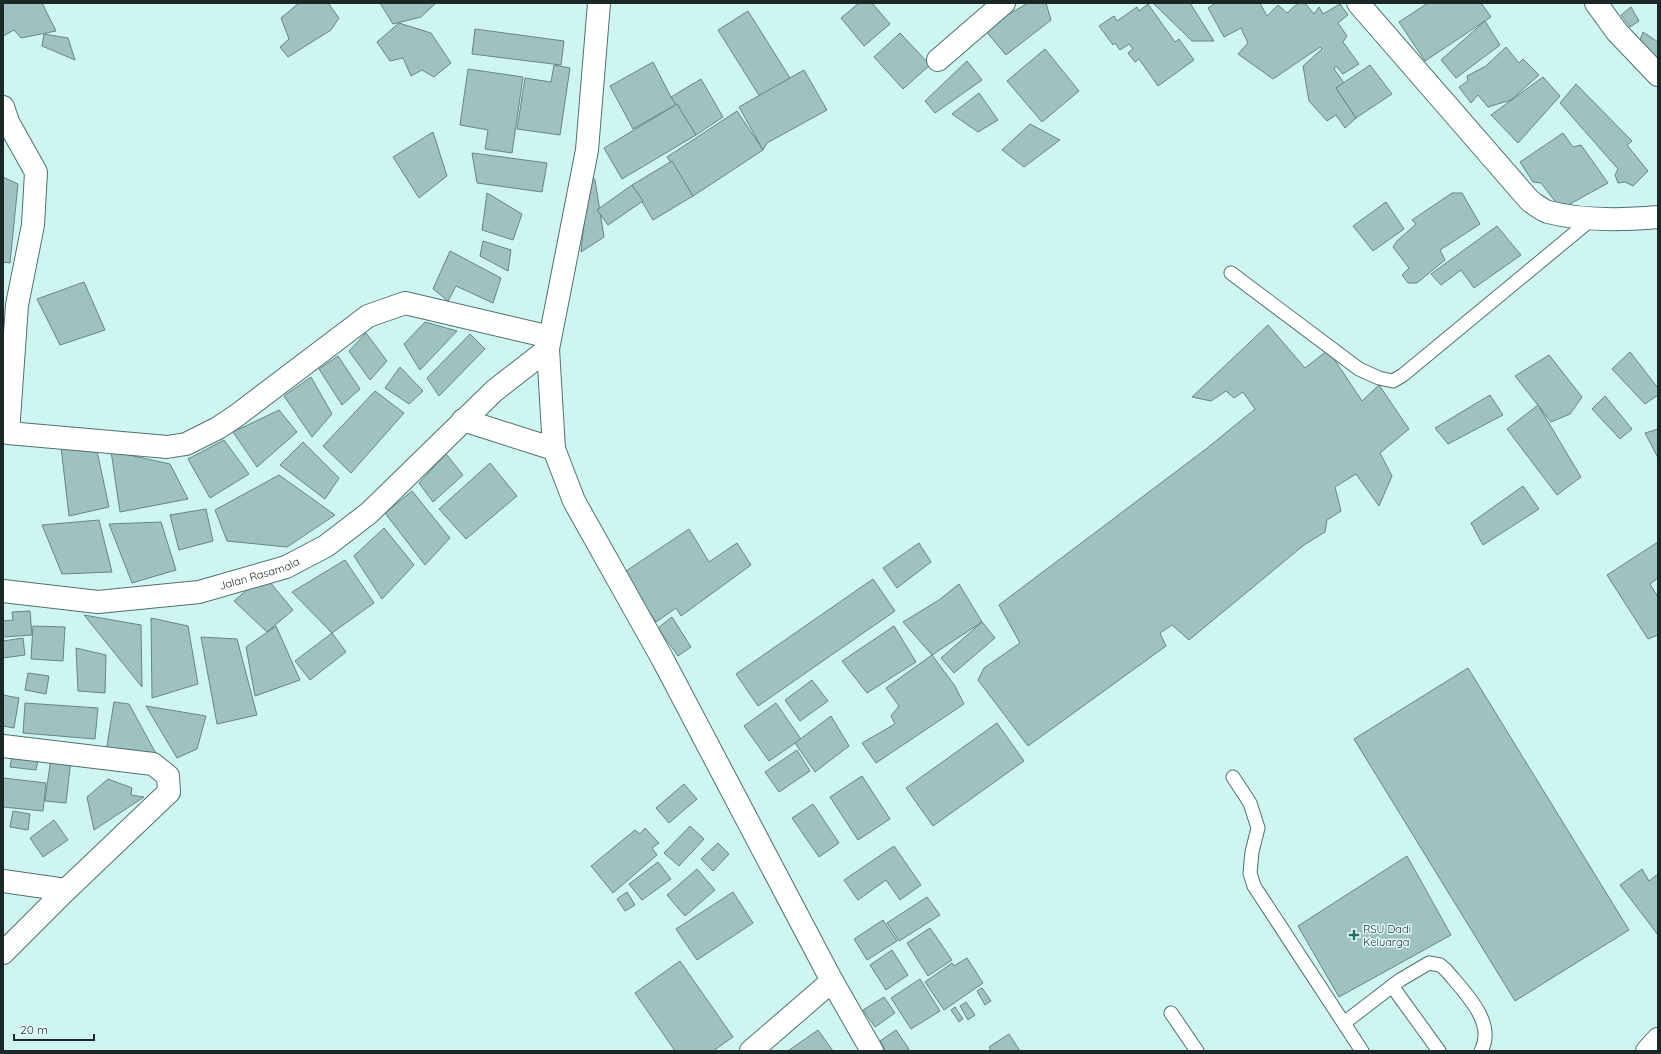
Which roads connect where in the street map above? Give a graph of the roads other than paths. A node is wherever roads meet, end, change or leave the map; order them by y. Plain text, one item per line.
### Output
1 (599, 3) edge
2 (1004, 3) edge
3 (1358, 3) edge
4 (1596, 3) edge
5 (938, 60) dead end
6 (1658, 75) edge
7 (3, 107) edge
8 (1658, 217) edge
9 (1593, 218) junction
10 (1231, 273) dead end
11 (549, 343) junction
12 (464, 420) junction
13 (6, 433) edge
14 (554, 449) junction
15 (3, 591) edge
16 (3, 746) edge
17 (1233, 776) dead end
18 (3, 881) edge
19 (66, 890) junction
20 (3, 953) edge
21 (832, 981) junction
22 (1392, 986) junction
23 (1171, 1013) dead end
24 (1344, 1023) junction
25 (1658, 1039) edge
26 (751, 1051) edge
27 (872, 1051) edge
28 (1197, 1051) edge
29 (1362, 1051) edge
30 (1439, 1051) edge
31 (1481, 1051) edge
32 (1646, 1051) edge

1 - 11 street
2 - 5 street
3 - 9 street
4 - 6 street
7 - 13 street
8 - 9 street
9 - 10 lane
11 - 12 street, Jalan Rasamala
11 - 13 street
11 - 14 street
12 - 14 street
12 - 15 street, Jalan Rasamala
14 - 21 street
16 - 19 street
17 - 24 lane
18 - 19 street
19 - 20 street
21 - 26 street
21 - 27 street
22 - 24 lane
22 - 30 lane
22 - 31 lane
23 - 28 lane
24 - 29 lane
25 - 32 street

